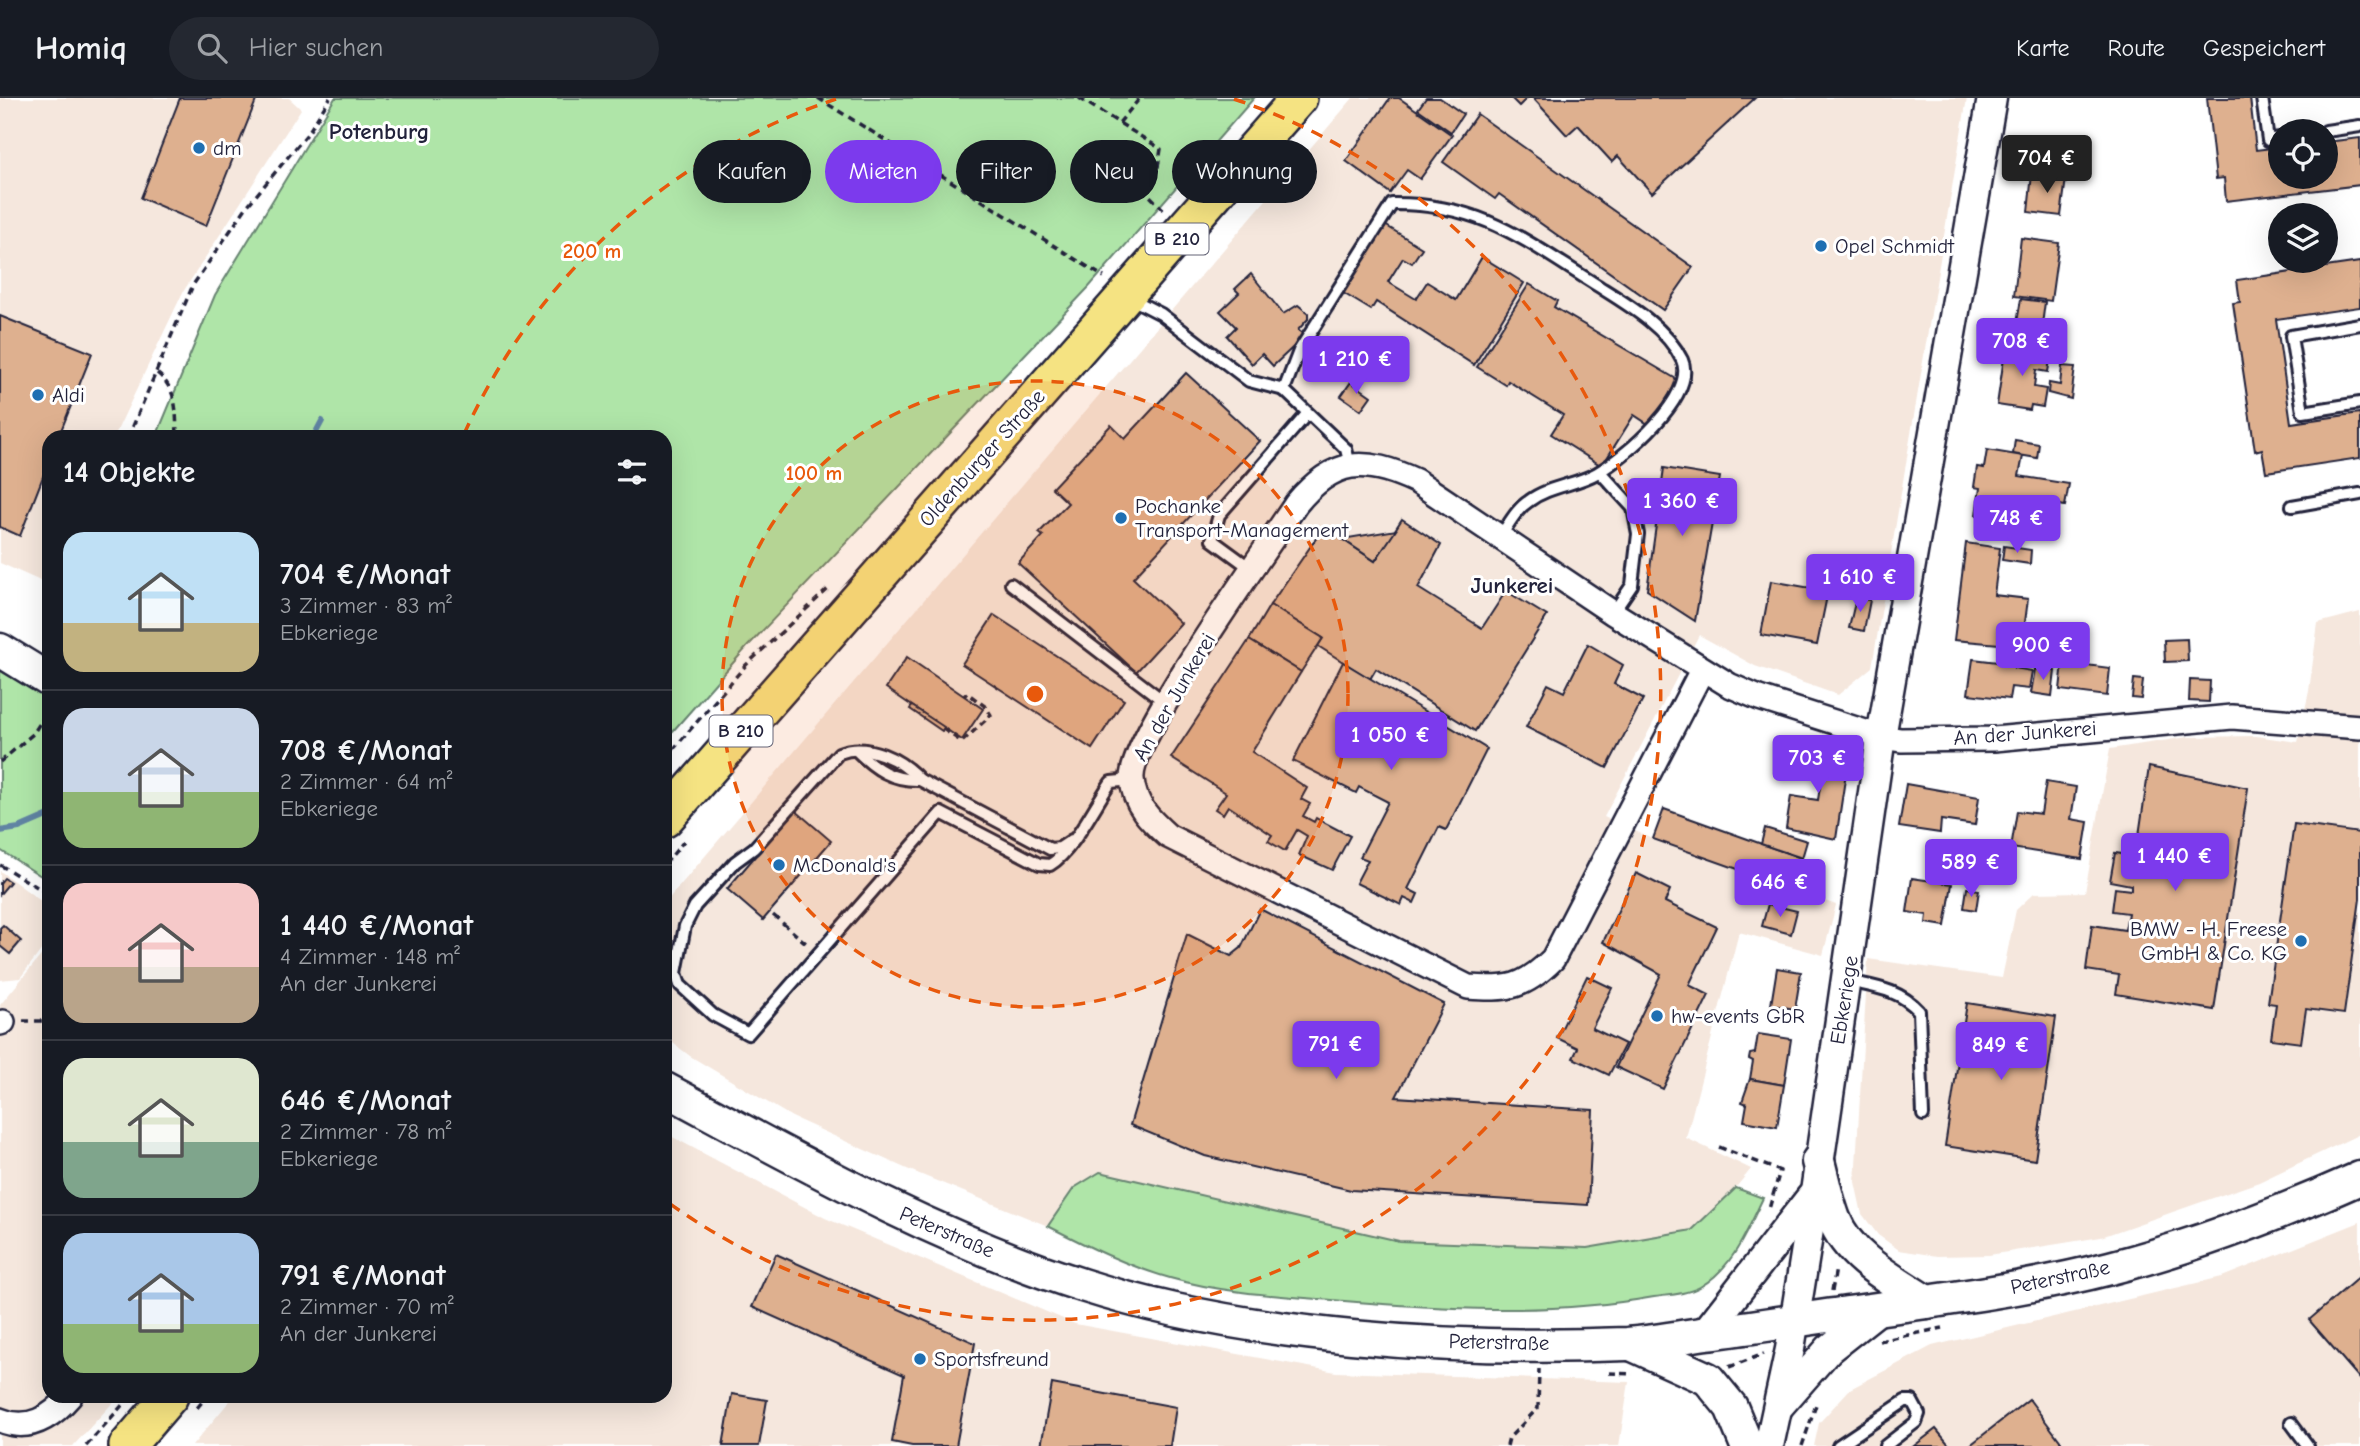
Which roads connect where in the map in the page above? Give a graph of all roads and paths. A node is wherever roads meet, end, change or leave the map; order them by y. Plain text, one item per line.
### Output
1 (330, 98) edge
2 (818, 98) edge
3 (1079, 98) edge
4 (1140, 98) edge
5 (1299, 98) edge
6 (1992, 98) edge
7 (2263, 98) edge
8 (1119, 123) junction
9 (2360, 126) edge
10 (2338, 129) edge
11 (2268, 140) edge
12 (1168, 213) dead end
13 (1118, 288) junction
14 (2360, 324) edge
15 (157, 373) junction
16 (1284, 390) junction
17 (2360, 403) edge
18 (1307, 414) junction
19 (132, 430) edge
20 (177, 430) edge
21 (1350, 465) junction
22 (1600, 471) junction
23 (2360, 494) edge
24 (2292, 506) dead end
25 (1498, 539) junction
26 (1253, 570) junction
27 (1011, 584) dead end
28 (1613, 613) junction
29 (0, 650) edge
30 (1702, 670) junction
31 (42, 676) edge
32 (964, 696) dead end
33 (1166, 703) junction
34 (42, 720) edge
35 (2360, 727) edge
36 (943, 729) dead end
37 (1881, 737) junction
38 (856, 750) junction
39 (0, 762) edge
40 (920, 780) junction
41 (1132, 780) junction
42 (672, 811) edge
43 (1072, 840) junction
44 (0, 865) edge
45 (42, 890) edge
46 (773, 915) dead end
47 (818, 954) junction
48 (1848, 981) junction
49 (672, 1093) edge
50 (1923, 1115) dead end
51 (1817, 1177) junction
52 (2360, 1178) edge
53 (1926, 1302) junction
54 (1881, 1308) junction
55 (1794, 1321) junction
56 (1705, 1333) junction
57 (1631, 1344) junction
58 (1539, 1367) dead end
59 (64, 1403) edge
60 (124, 1403) edge
61 (164, 1403) edge
62 (1778, 1407) junction
63 (0, 1420) edge
64 (2291, 1423) dead end
65 (86, 1446) edge
66 (127, 1446) edge
67 (1507, 1446) edge
68 (1747, 1446) edge
69 (1769, 1446) edge
70 (1838, 1446) edge
71 (1885, 1446) edge
72 (2308, 1446) edge

1 - 15 path
2 - 13 path
3 - 8 path
4 - 8 path
5 - 13 main road, Oldenburger Straße / B 210
6 - 37 street, Ebkeriege
7 - 11 lane
8 - 12 path
9 - 10 lane
13 - 16 lane
13 - 42 main road, Oldenburger Straße / B 210
14 - 17 lane
15 - 19 path
15 - 20 path
16 - 18 lane
16 - 22 lane
18 - 21 lane
18 - 26 lane
21 - 25 street, An der Junkerei
21 - 26 street, An der Junkerei
22 - 25 lane
22 - 28 lane
23 - 24 lane
25 - 28 street, An der Junkerei
26 - 33 street, An der Junkerei
27 - 33 lane
28 - 30 street, An der Junkerei
29 - 31 main road
30 - 37 street, An der Junkerei
30 - 41 street, An der Junkerei
32 - 36 path
33 - 41 street, An der Junkerei
34 - 39 path
35 - 37 street, An der Junkerei
37 - 48 street, Ebkeriege
38 - 40 lane
38 - 40 lane
38 - 47 lane
40 - 43 lane
41 - 43 lane
43 - 47 lane
44 - 45 path
46 - 47 path
48 - 50 lane
48 - 51 street, Ebkeriege
49 - 57 main road, Peterstraße
51 - 53 main road
51 - 55 street, Ebkeriege
51 - 56 street
52 - 53 main road, Peterstraße
53 - 54 main road, Peterstraße
54 - 55 main road, Peterstraße
54 - 62 street
55 - 56 main road, Peterstraße
55 - 62 street, Ebkeriege
56 - 57 main road, Peterstraße
57 - 68 main road
58 - 67 path
59 - 63 street
60 - 65 path
61 - 66 main road
62 - 69 street, Ebkeriege
64 - 72 lane
70 - 71 lane

